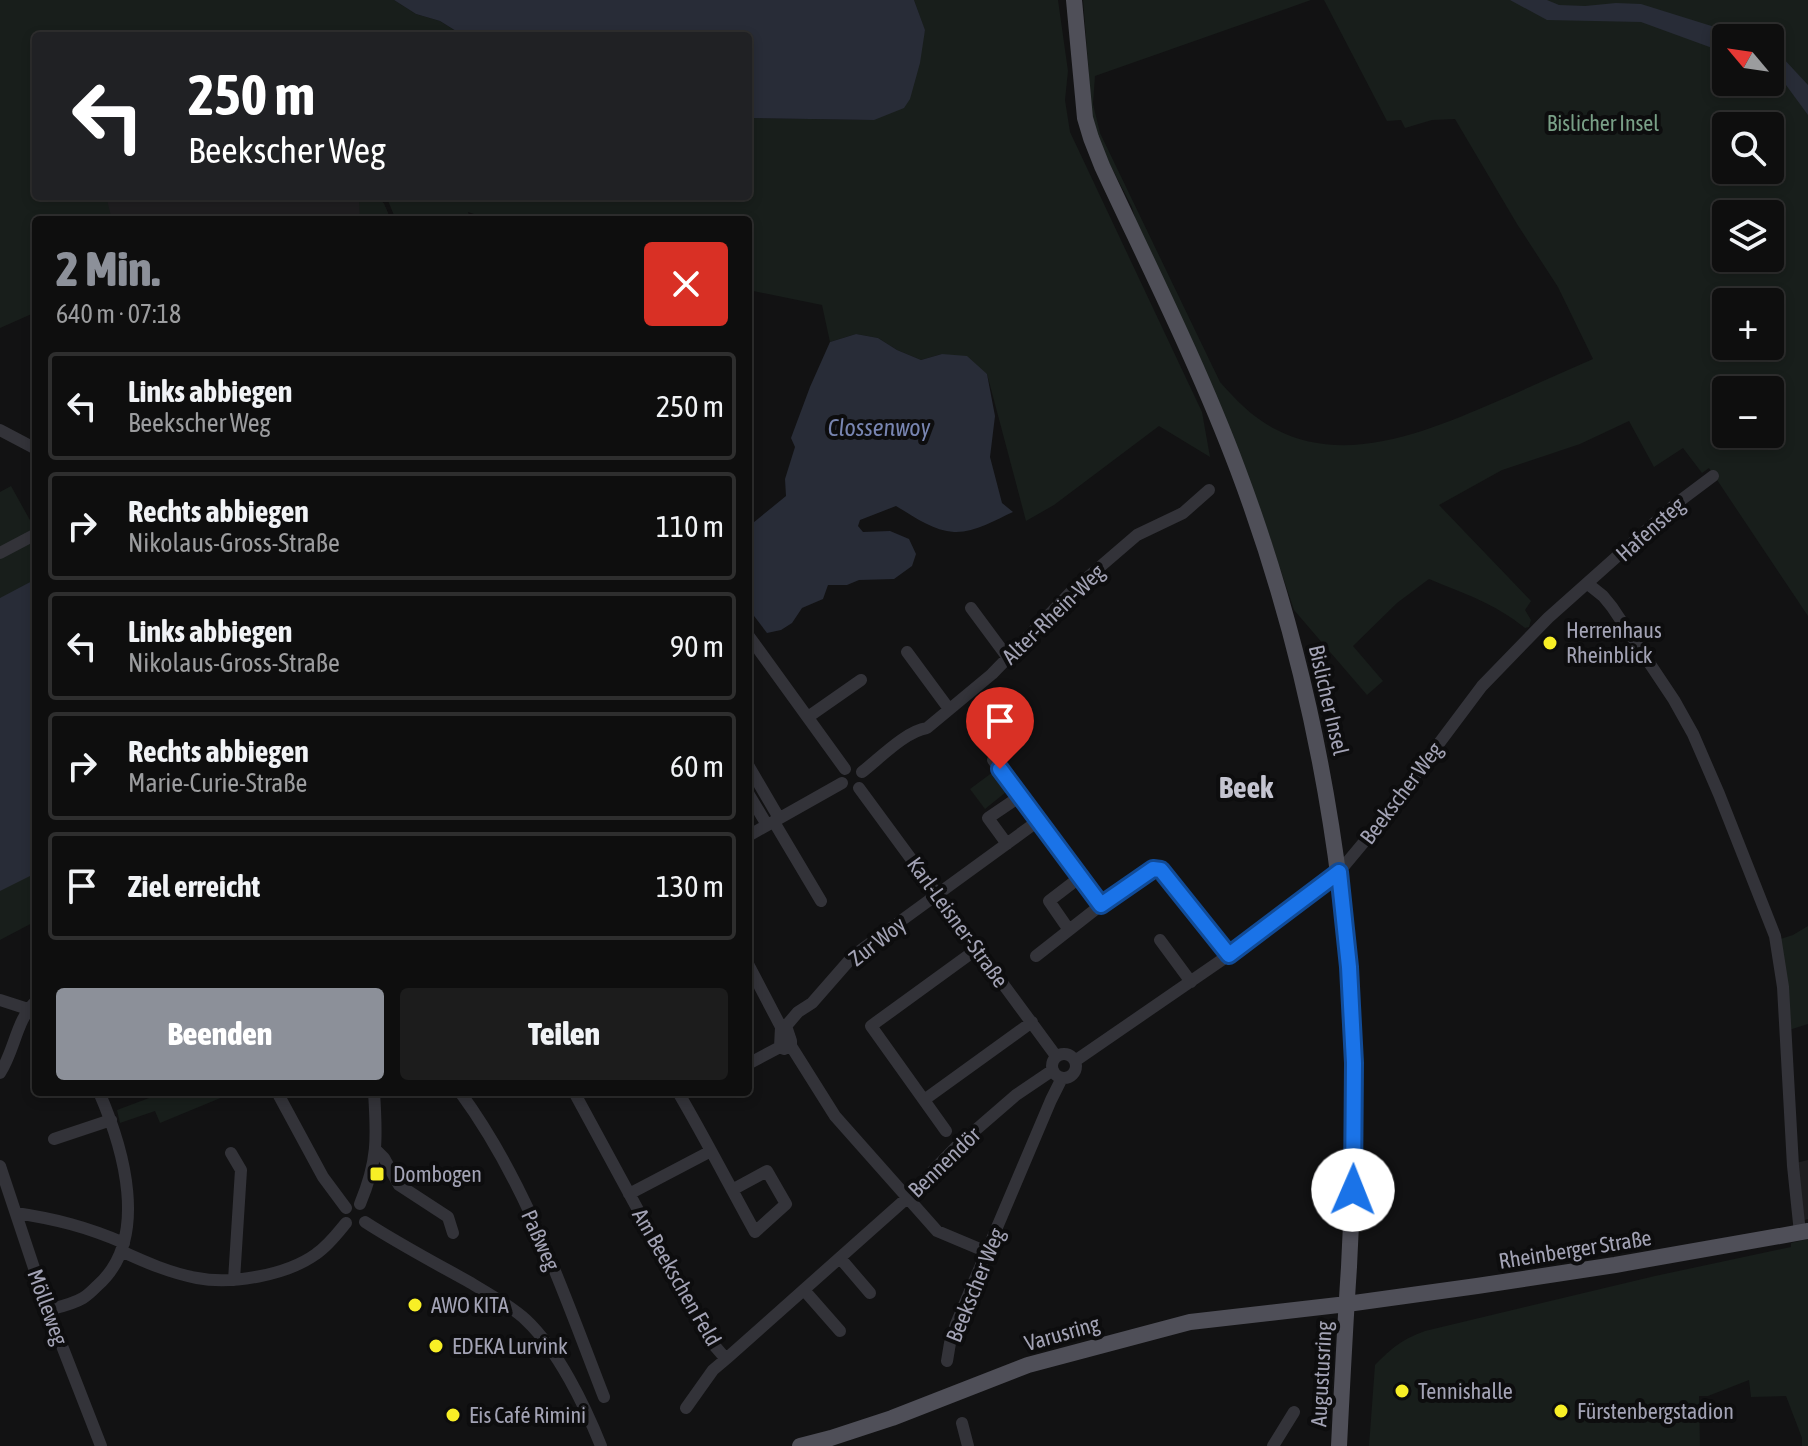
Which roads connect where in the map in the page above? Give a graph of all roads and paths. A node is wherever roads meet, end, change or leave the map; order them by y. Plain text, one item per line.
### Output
1 (1074, 0) edge
2 (0, 430) edge
3 (32, 447) edge
4 (1713, 476) dead end
5 (1209, 490) dead end
6 (32, 536) edge
7 (0, 553) edge
8 (1588, 584) junction
9 (971, 608) dead end
10 (752, 640) edge
11 (907, 652) dead end
12 (1008, 658) junction
13 (861, 680) dead end
14 (949, 709) junction
15 (808, 717) junction
16 (993, 760) dead end
17 (845, 769) junction
18 (862, 772) junction
19 (752, 774) edge
20 (842, 783) junction
21 (859, 788) junction
22 (1019, 797) junction
23 (752, 798) edge
24 (1038, 821) junction
25 (773, 822) junction
26 (752, 834) edge
27 (1007, 844) junction
28 (1339, 872) junction
29 (1079, 878) junction
30 (938, 894) junction
31 (821, 901) dead end
32 (1101, 905) junction
33 (1069, 930) junction
34 (1160, 940) dead end
35 (977, 949) junction
36 (1229, 955) junction
37 (1036, 956) dead end
38 (752, 971) edge
39 (1191, 982) junction
40 (0, 1000) edge
41 (32, 1008) edge
42 (32, 1010) edge
43 (1032, 1022) junction
44 (783, 1026) junction
45 (785, 1047) junction
46 (1056, 1056) junction
47 (1075, 1061) junction
48 (752, 1062) edge
49 (0, 1073) edge
50 (1058, 1074) junction
51 (101, 1096) edge
52 (279, 1096) edge
53 (374, 1096) edge
54 (463, 1096) edge
55 (576, 1096) edge
56 (680, 1096) edge
57 (924, 1100) junction
58 (111, 1120) junction
59 (946, 1131) dead end
60 (54, 1139) dead end
61 (376, 1150) junction
62 (711, 1151) junction
63 (231, 1153) dead end
64 (0, 1166) edge
65 (732, 1190) junction
66 (629, 1194) junction
67 (907, 1198) junction
68 (360, 1204) junction
69 (346, 1208) junction
70 (16, 1213) junction
71 (365, 1222) junction
72 (346, 1223) junction
73 (1804, 1232) edge
74 (453, 1233) dead end
75 (122, 1247) junction
76 (987, 1252) junction
77 (840, 1258) junction
78 (234, 1280) junction
79 (804, 1290) junction
80 (870, 1293) dead end
81 (1347, 1304) junction
82 (48, 1310) junction
83 (840, 1331) dead end
84 (726, 1359) junction
85 (947, 1361) dead end
86 (604, 1397) dead end
87 (686, 1408) dead end
88 (1294, 1412) dead end
89 (962, 1423) dead end
90 (101, 1446) edge
91 (601, 1446) edge
92 (800, 1446) edge
93 (968, 1446) edge
94 (1273, 1446) edge
95 (1339, 1446) edge

1 - 28 main road, Bislicher Insel
2 - 3 street
4 - 8 street, Hafensteg
5 - 12 street, Alter-Rhein-Weg
6 - 7 street
8 - 28 street, Beekscher Weg
8 - 73 street
9 - 12 street
10 - 15 street
11 - 14 street
12 - 14 street, Alter-Rhein-Weg
13 - 15 street
14 - 18 street, Alter-Rhein-Weg
15 - 17 street
16 - 22 street
17 - 18 street
17 - 20 street
18 - 21 street
19 - 25 street
20 - 21 street
20 - 25 street
21 - 30 street, Karl-Leisner-Straße
22 - 24 street
22 - 27 street
23 - 25 street
24 - 27 street, Zur Woy
24 - 29 street
25 - 26 street
25 - 31 street
27 - 30 street, Zur Woy
28 - 36 street, Beekscher Weg
28 - 81 main road, Bislicher Insel
29 - 32 street
29 - 33 street
30 - 35 street, Karl-Leisner-Straße
30 - 44 street, Zur Woy
32 - 33 street
32 - 36 street
33 - 37 street
34 - 39 street
35 - 43 street, Karl-Leisner-Straße
35 - 57 street
36 - 39 street, Beekscher Weg
38 - 44 street
39 - 47 street, Beekscher Weg
40 - 41 street
42 - 49 street
43 - 46 street, Karl-Leisner-Straße
43 - 57 street
44 - 45 street
45 - 48 street
45 - 67 street
46 - 47 street
46 - 50 street
47 - 50 street
50 - 67 street, Bennendör
50 - 76 street, Beekscher Weg
51 - 58 street
52 - 69 street
53 - 61 street
54 - 86 street, Paßweg
55 - 66 street, Am Beekschen Feld
56 - 62 street
57 - 59 street
58 - 60 street
58 - 75 street
61 - 68 street
61 - 74 street
62 - 65 street
62 - 66 street, Am Beekschen Feld
63 - 78 street
64 - 70 street, Mölleweg
65 - 65 street
66 - 84 street, Am Beekschen Feld
67 - 76 street
67 - 77 street, Bennendör
68 - 69 street
68 - 71 street
69 - 72 street
70 - 75 street
70 - 82 street, Mölleweg
71 - 72 street
71 - 91 street
72 - 78 street
73 - 81 main road, Rheinberger Straße
75 - 78 street
75 - 82 street
76 - 85 street, Beekscher Weg
77 - 79 street, Bennendör
77 - 80 street
79 - 83 street
79 - 84 street, Bennendör
81 - 92 main road, Varusring
81 - 95 main road, Augustusring
82 - 90 street, Mölleweg
84 - 87 street, Bennendör
88 - 94 street
89 - 93 street

